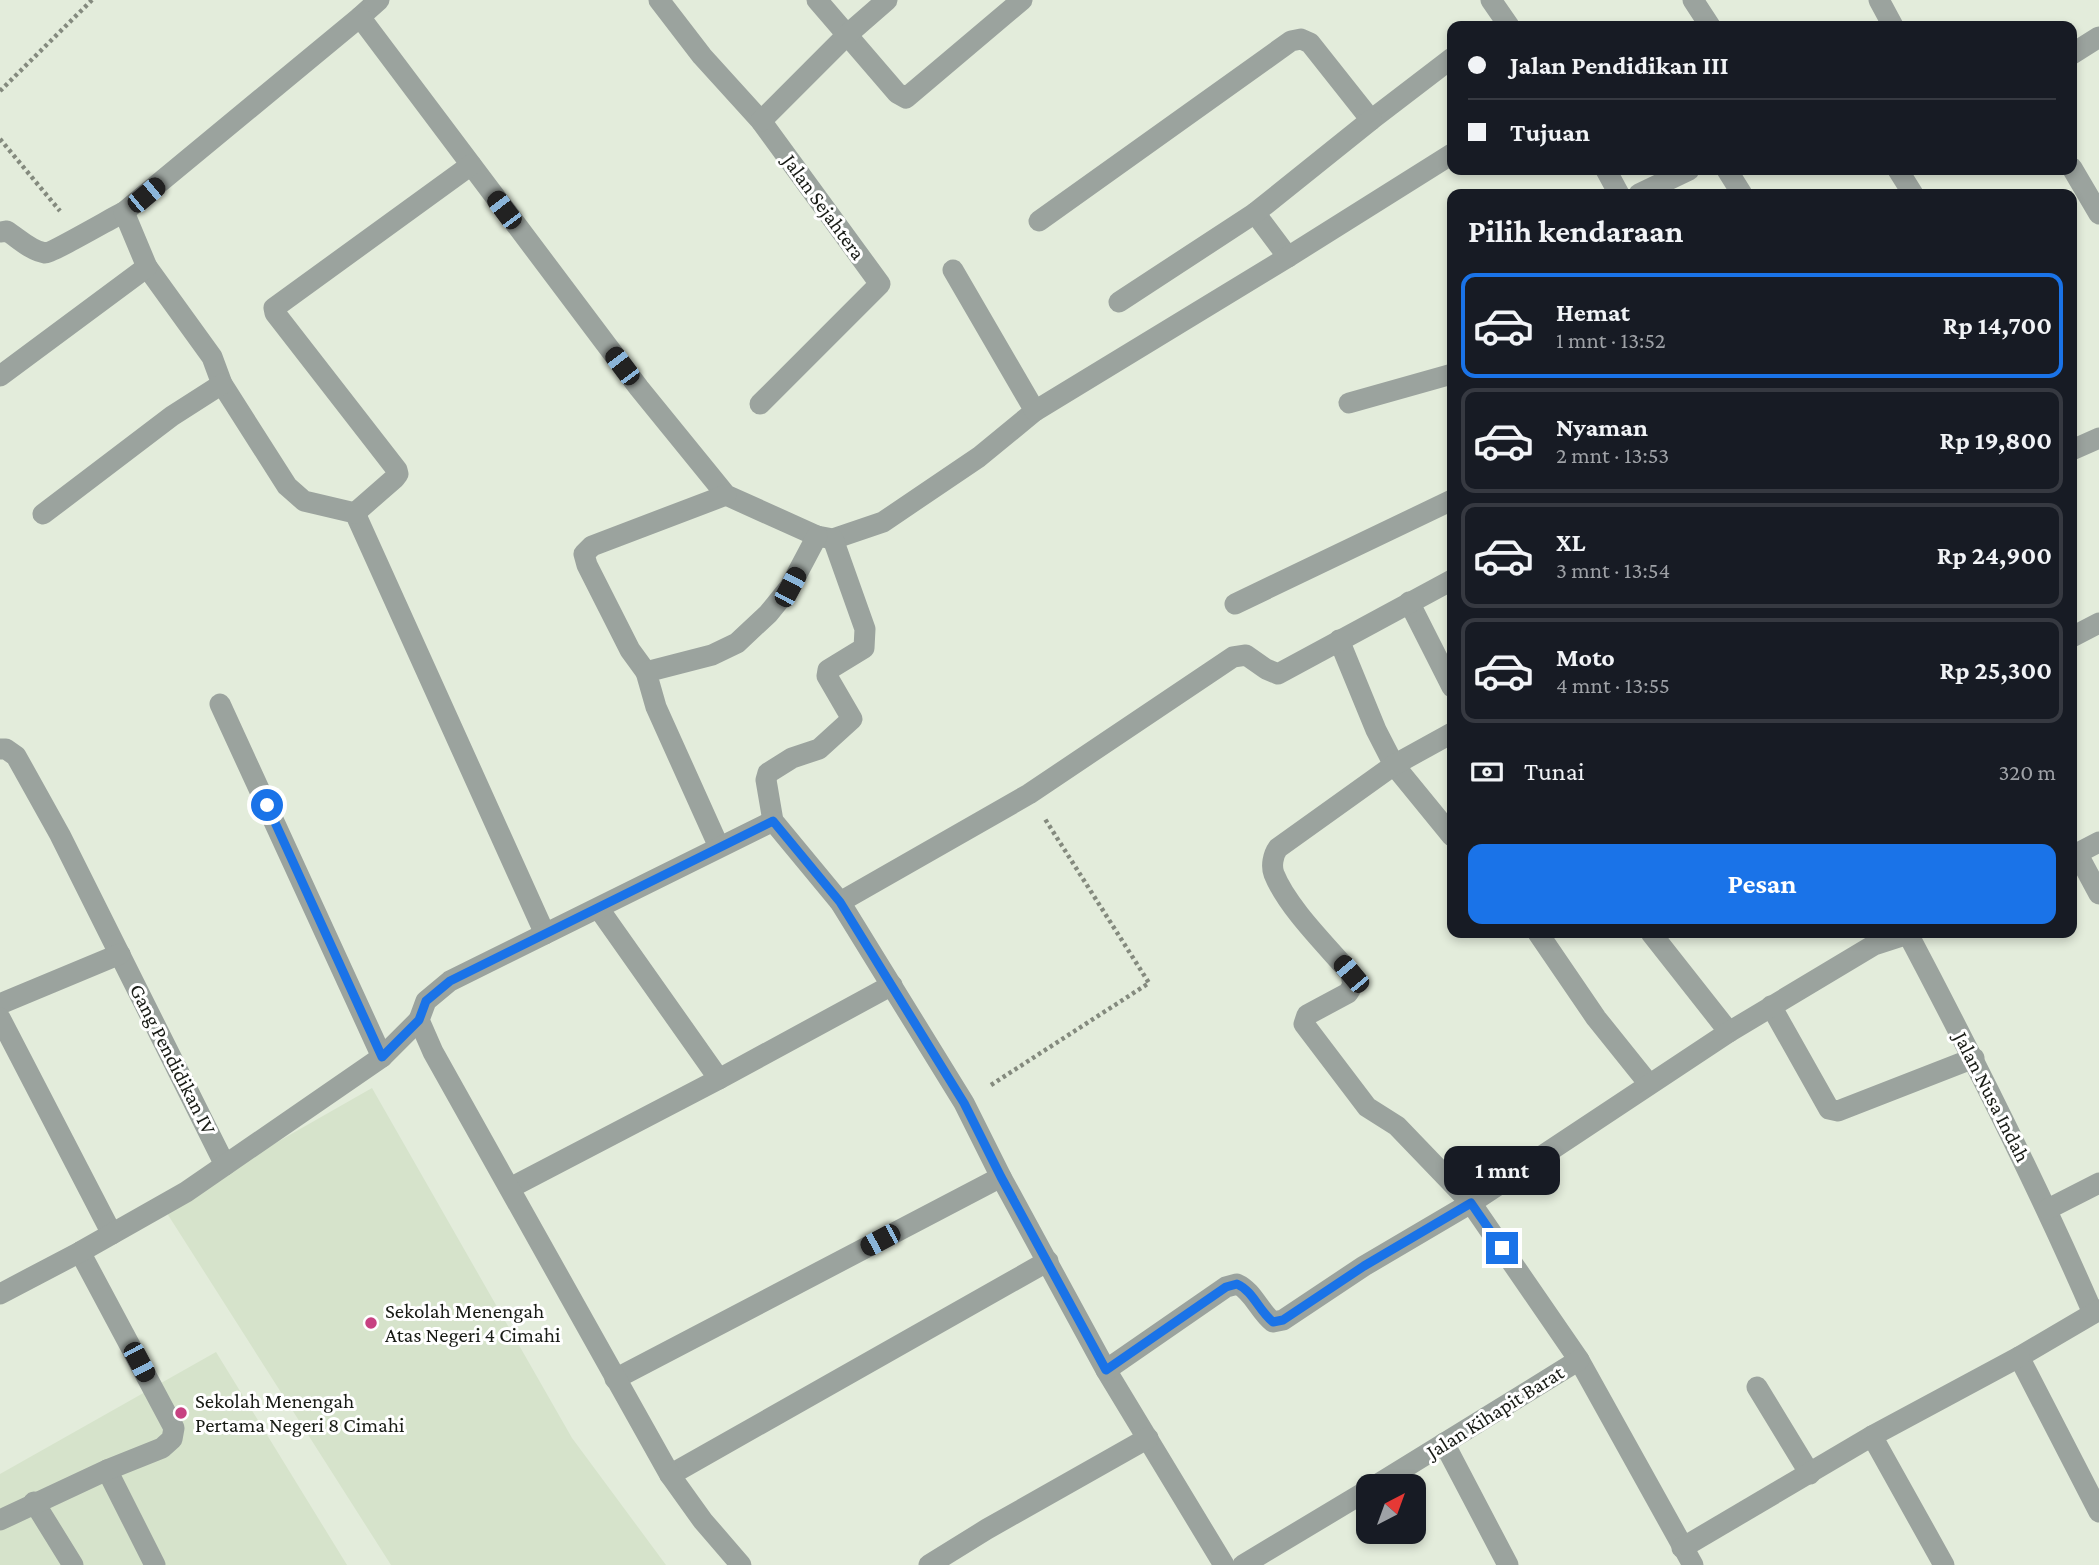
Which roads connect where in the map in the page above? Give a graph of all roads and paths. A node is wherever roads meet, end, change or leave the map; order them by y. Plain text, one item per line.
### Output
1 (92, 0) edge
2 (379, 0) edge
3 (659, 0) edge
4 (817, 0) edge
5 (887, 0) edge
6 (1022, 0) edge
7 (1491, 0) edge
8 (1693, 0) edge
9 (1879, 0) edge
10 (360, 17) junction
11 (1501, 21) edge
12 (1707, 21) edge
13 (1890, 21) edge
14 (848, 34) junction
15 (2099, 37) edge
16 (2077, 51) edge
17 (1447, 62) edge
18 (0, 91) edge
19 (1371, 120) junction
20 (761, 121) junction
21 (0, 139) edge
22 (1447, 157) edge
23 (471, 165) junction
24 (1679, 175) edge
25 (2076, 175) edge
26 (1649, 189) edge
27 (124, 212) junction
28 (1255, 213) junction
29 (2099, 214) edge
30 (1039, 221) dead end
31 (0, 232) edge
32 (80, 234) junction
33 (1288, 257) junction
34 (147, 267) junction
35 (953, 270) dead end
36 (1119, 302) dead end
37 (1447, 375) edge
38 (0, 376) edge
39 (222, 384) junction
40 (1349, 402) dead end
41 (760, 404) dead end
42 (1035, 411) junction
43 (2099, 438) edge
44 (2077, 448) edge
45 (726, 495) junction
46 (1447, 502) edge
47 (355, 513) junction
48 (43, 514) dead end
49 (825, 538) junction
50 (1447, 583) edge
51 (1409, 602) junction
52 (1235, 604) dead end
53 (2099, 623) edge
54 (2077, 634) edge
55 (1339, 640) junction
56 (646, 672) junction
57 (1447, 677) edge
58 (220, 704) dead end
59 (1447, 736) edge
60 (0, 750) edge
61 (1394, 765) junction
62 (1030, 794) junction
63 (773, 821) junction
64 (1447, 830) edge
65 (2099, 842) edge
66 (719, 847) junction
67 (2077, 854) edge
68 (2077, 858) edge
69 (2099, 894) edge
70 (840, 902) junction
71 (599, 909) junction
72 (545, 934) junction
73 (1541, 938) edge
74 (1655, 938) edge
75 (1913, 938) edge
76 (1871, 939) edge
77 (120, 954) junction
78 (892, 985) junction
79 (0, 1004) edge
80 (1771, 1006) junction
81 (0, 1018) edge
82 (419, 1020) junction
83 (1729, 1032) junction
84 (382, 1057) junction
85 (1973, 1058) junction
86 (719, 1079) junction
87 (1649, 1084) junction
88 (964, 1103) junction
89 (225, 1165) junction
90 (1001, 1177) junction
91 (2099, 1182) edge
92 (510, 1188) junction
93 (1471, 1203) junction
94 (2048, 1209) junction
95 (112, 1234) junction
96 (80, 1252) junction
97 (1048, 1261) junction
98 (0, 1294) edge
99 (2096, 1311) edge
100 (2020, 1357) junction
101 (1579, 1360) junction
102 (1106, 1370) junction
103 (615, 1379) junction
104 (1757, 1387) dead end
105 (1872, 1436) junction
106 (1148, 1438) junction
107 (1444, 1443) junction
108 (107, 1470) junction
109 (1394, 1474) edge
110 (1810, 1474) junction
111 (670, 1475) junction
112 (1356, 1497) edge
113 (34, 1502) junction
114 (2099, 1513) edge
115 (0, 1520) edge
116 (1687, 1557) edge
117 (73, 1565) edge
118 (155, 1565) edge
119 (741, 1565) edge
120 (929, 1565) edge
121 (1224, 1565) edge
122 (1243, 1565) edge
123 (1508, 1565) edge
124 (1944, 1565) edge

1 - 18 path
2 - 10 street
3 - 20 street, Jalan Sejahtera
4 - 14 street
5 - 14 street
6 - 14 street
7 - 11 street
8 - 12 street
9 - 13 street
10 - 23 street
10 - 27 street
14 - 20 street
15 - 16 street
17 - 19 street
19 - 28 street
19 - 30 street
20 - 41 street, Jalan Sejahtera
21 - 32 path
22 - 33 street
23 - 45 street
23 - 47 street
24 - 26 street
25 - 29 street
27 - 32 street
27 - 34 street
28 - 33 street
28 - 36 street
31 - 32 street
33 - 42 street
34 - 38 street
34 - 39 street
35 - 42 street
37 - 40 street
39 - 47 street
39 - 48 street
42 - 49 street
43 - 44 street
45 - 49 street
45 - 56 street
46 - 52 street
47 - 72 street
49 - 56 street
49 - 63 street
50 - 51 street
51 - 55 street
51 - 57 street
53 - 54 street
55 - 61 street
55 - 62 street
56 - 66 street
58 - 84 street
59 - 61 street
60 - 77 street, Gang Pendidikan IV
61 - 64 street
61 - 93 street
62 - 70 street
62 - 88 path
63 - 66 street
63 - 70 street
65 - 67 street
66 - 71 street
68 - 69 street
70 - 78 street
71 - 72 street
71 - 86 street
72 - 82 street
73 - 87 street
74 - 83 street
75 - 85 street, Jalan Nusa Indah
76 - 80 street
77 - 79 street
77 - 89 street, Gang Pendidikan IV
78 - 86 street
78 - 88 street
80 - 83 street
80 - 85 street
81 - 95 street
82 - 84 street
82 - 92 street
83 - 87 street
84 - 89 street
85 - 94 street, Jalan Nusa Indah
86 - 92 street
87 - 93 street
88 - 90 street
89 - 95 street
90 - 97 street
90 - 103 street
91 - 94 street
92 - 103 street
93 - 101 street
93 - 102 street
94 - 99 street, Jalan Nusa Indah
95 - 96 street
96 - 98 street
96 - 108 street
97 - 102 street
97 - 111 street
99 - 100 street
100 - 105 street
100 - 114 street
101 - 107 street, Jalan Kihapit Barat
101 - 116 street
102 - 106 street
103 - 111 street
104 - 110 street
105 - 110 street
105 - 124 street
106 - 120 street
106 - 121 street
107 - 109 street, Jalan Kihapit Barat
107 - 123 street
108 - 113 street
108 - 118 street
110 - 116 street
111 - 119 street
112 - 122 street
113 - 115 street
113 - 117 street

